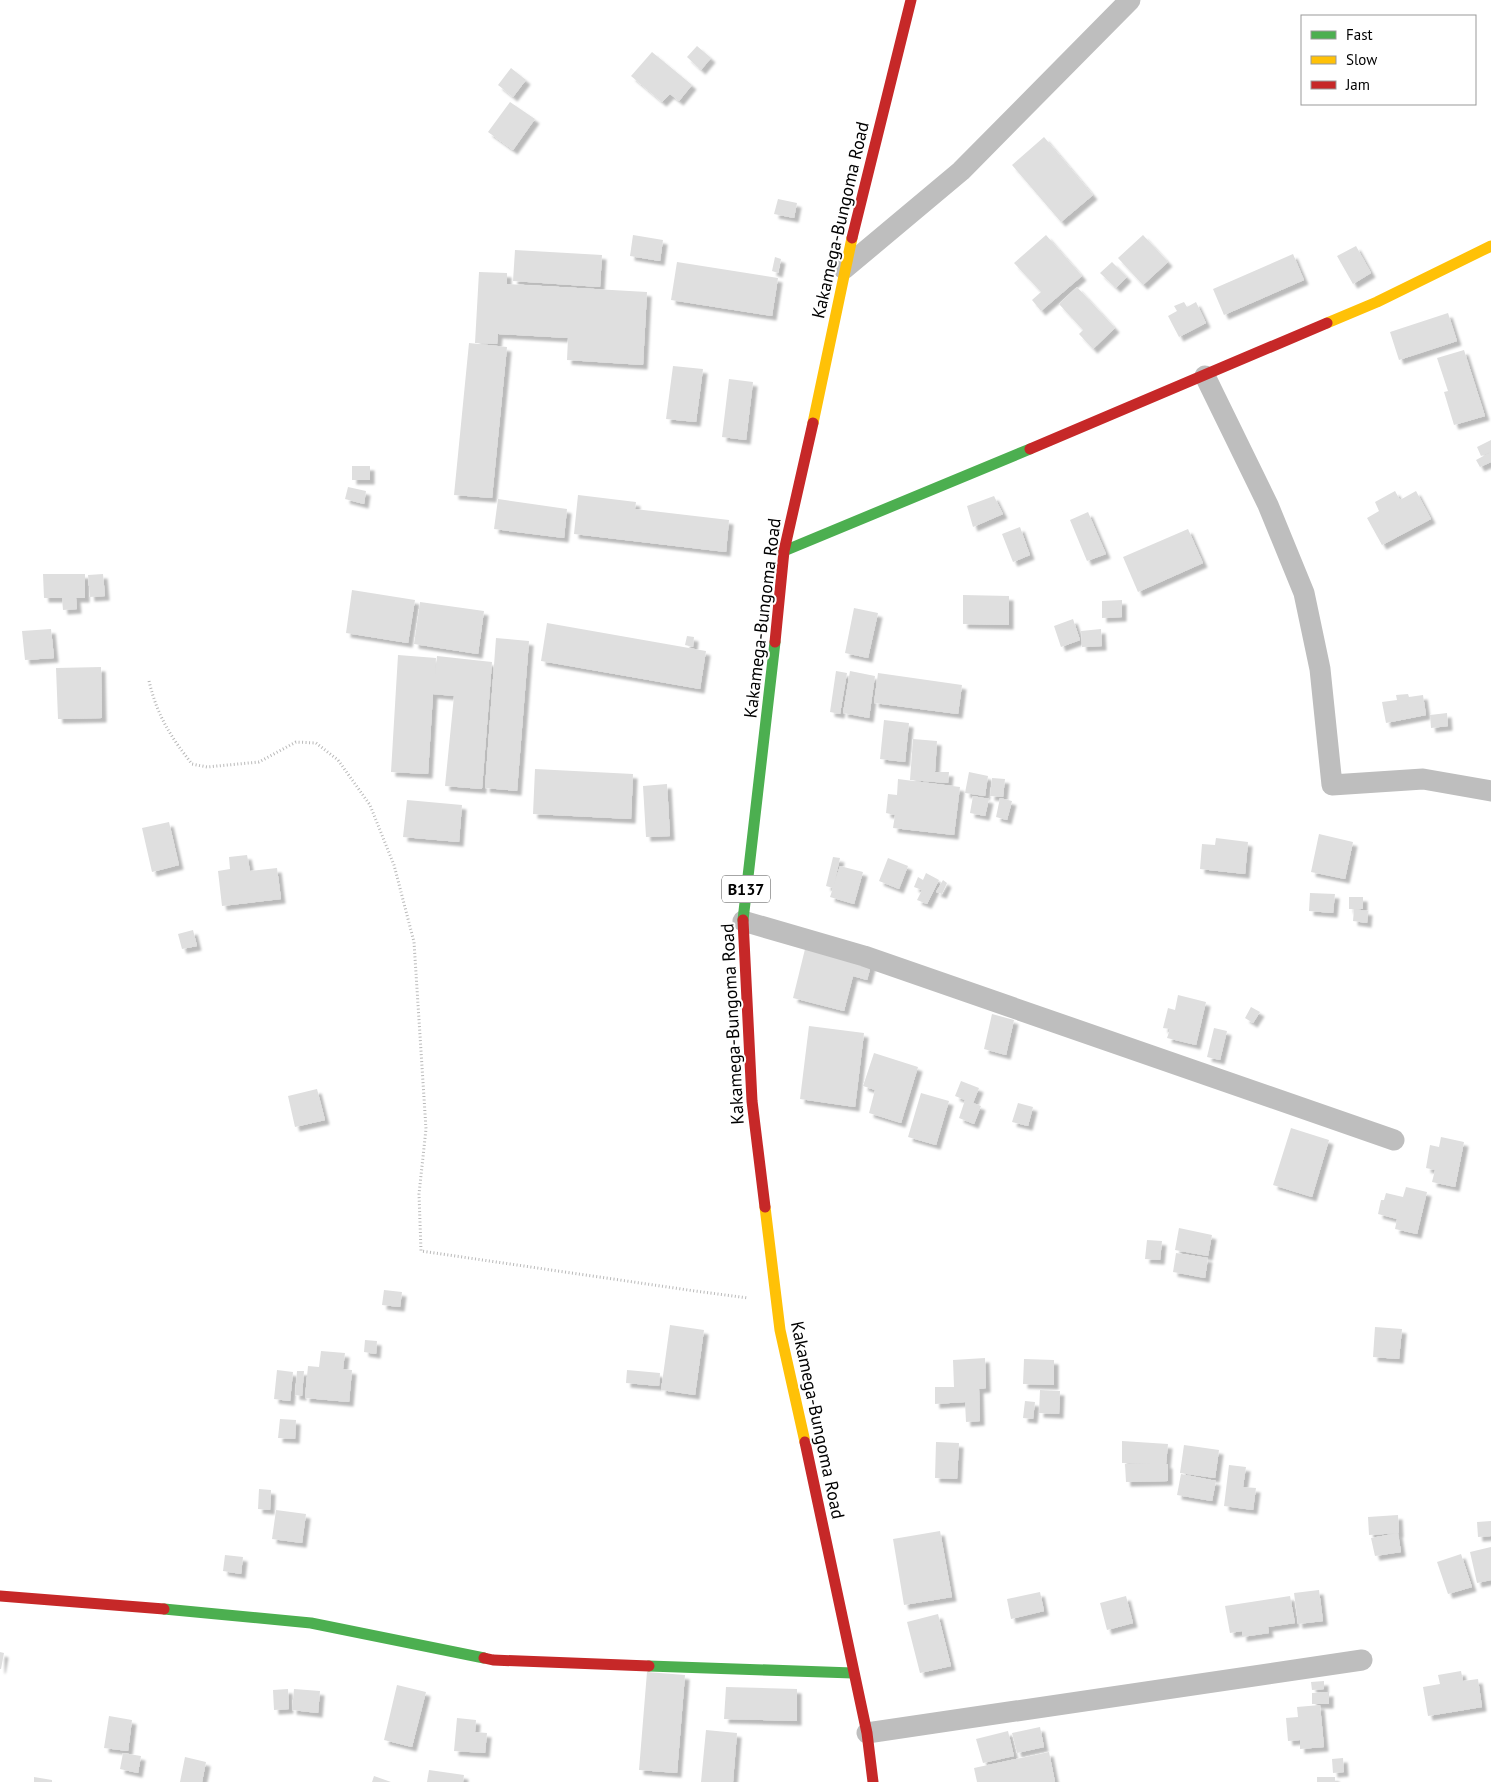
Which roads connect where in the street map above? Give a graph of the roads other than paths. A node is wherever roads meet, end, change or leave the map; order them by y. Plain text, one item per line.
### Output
1 (911, 0) edge
2 (1130, 0) edge
3 (1491, 246) edge
4 (844, 269) junction
5 (1205, 376) junction
6 (784, 551) junction
7 (1491, 791) edge
8 (743, 921) junction
9 (1394, 1140) dead end
10 (0, 1596) edge
11 (1362, 1660) dead end
12 (853, 1673) junction
13 (867, 1733) junction
14 (873, 1782) edge

1 - 4 main road, Kakamega-Bungoma Road / B137
2 - 4 street
3 - 5 main road
4 - 6 main road, Kakamega-Bungoma Road / B137
5 - 6 main road
5 - 7 street
6 - 8 main road, Kakamega-Bungoma Road / B137
8 - 9 street
8 - 12 main road, Kakamega-Bungoma Road / B137
10 - 12 main road
11 - 13 street
12 - 13 main road, Kakamega-Bungoma Road / B137
13 - 14 main road, Kakamega-Bungoma Road / B137

